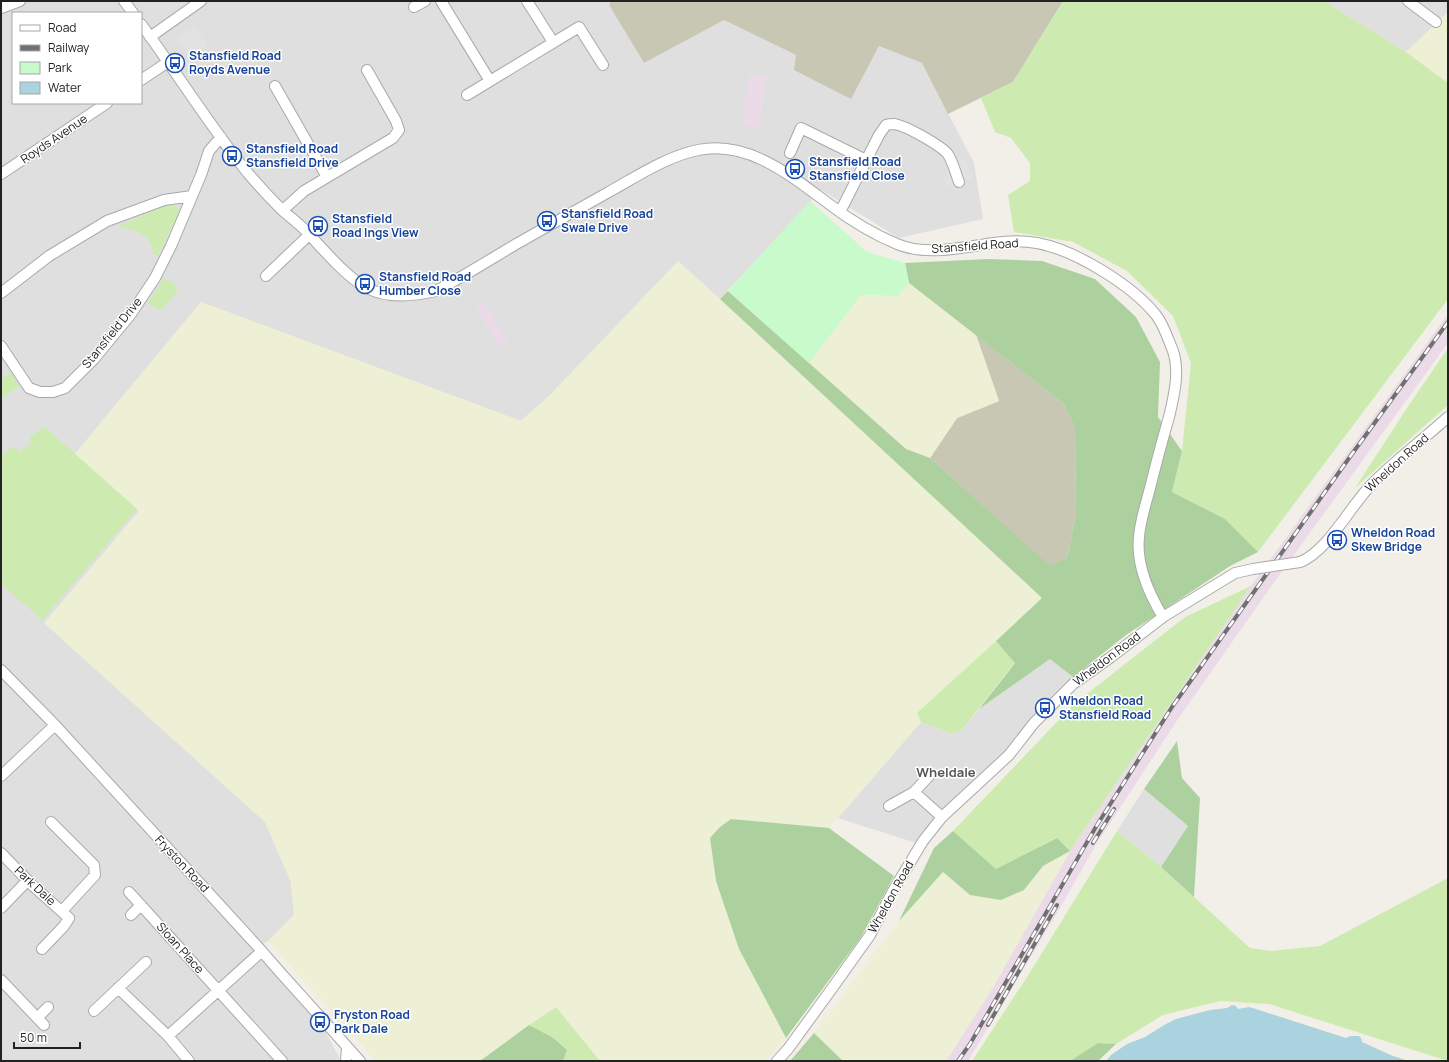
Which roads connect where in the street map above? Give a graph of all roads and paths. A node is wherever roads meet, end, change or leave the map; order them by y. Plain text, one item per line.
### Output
1 (20, 1) edge
2 (124, 1) edge
3 (201, 1) edge
4 (425, 1) edge
5 (441, 1) edge
6 (527, 1) edge
7 (1408, 1) edge
8 (414, 7) dead end
9 (1, 8) edge
10 (132, 12) edge
11 (1436, 22) dead end
12 (142, 25) edge
13 (150, 37) junction
14 (553, 42) junction
15 (168, 62) junction
16 (603, 65) dead end
17 (366, 70) dead end
18 (142, 79) edge
19 (490, 81) junction
20 (275, 86) dead end
21 (467, 95) dead end
22 (106, 104) edge
23 (221, 137) junction
24 (790, 153) dead end
25 (866, 160) junction
26 (1, 174) edge
27 (327, 177) junction
28 (958, 182) dead end
29 (192, 196) junction
30 (283, 210) junction
31 (840, 212) junction
32 (310, 235) junction
33 (266, 276) dead end
34 (1, 293) edge
35 (1, 346) edge
36 (1448, 417) edge
37 (1163, 617) junction
38 (1, 670) edge
39 (55, 725) junction
40 (1, 776) edge
41 (929, 776) dead end
42 (914, 792) junction
43 (889, 806) dead end
44 (942, 817) junction
45 (51, 822) dead end
46 (1, 854) edge
47 (28, 880) junction
48 (128, 892) dead end
49 (141, 905) junction
50 (1, 908) edge
51 (62, 911) junction
52 (131, 915) dead end
53 (42, 949) dead end
54 (262, 952) junction
55 (146, 962) dead end
56 (1, 980) edge
57 (118, 988) junction
58 (219, 991) junction
59 (48, 1007) dead end
60 (94, 1010) dead end
61 (37, 1018) junction
62 (44, 1025) dead end
63 (168, 1036) junction
64 (347, 1047) junction
65 (189, 1061) edge
66 (282, 1061) edge
67 (346, 1061) edge
68 (360, 1061) edge
69 (777, 1061) edge

1 - 9 street
2 - 10 street
3 - 13 street
4 - 8 street
5 - 19 street
6 - 14 street
7 - 11 street
12 - 13 street, Stansfield Road
13 - 15 street, Stansfield Road
14 - 16 street
14 - 19 street
15 - 18 street
15 - 23 street, Stansfield Road
17 - 27 street
19 - 21 street
20 - 27 street
22 - 26 street, Royds Avenue
23 - 29 street, Stansfield Drive
23 - 30 street, Stansfield Road
24 - 25 street
25 - 28 street
25 - 31 street
27 - 30 street
29 - 34 street
29 - 35 street, Stansfield Drive
30 - 32 street, Stansfield Road
31 - 32 street, Stansfield Road
31 - 37 street, Stansfield Road
32 - 33 street
36 - 37 street, Wheldon Road, bridge
37 - 44 street, Wheldon Road
38 - 39 street, Fryston Road
39 - 40 street
39 - 54 street, Fryston Road
41 - 42 street
42 - 43 street
42 - 44 street
44 - 69 street, Wheldon Road
45 - 51 street
46 - 47 street, Park Dale
47 - 50 street
47 - 51 street, Park Dale
48 - 49 street, Sloan Place
49 - 52 street
49 - 58 street, Sloan Place
51 - 53 street, Park Dale
54 - 58 street
54 - 64 street, Fryston Road
55 - 57 street
56 - 61 street
57 - 60 street
57 - 63 street
58 - 63 street
58 - 66 street, Sloan Place
59 - 61 street
61 - 62 street
63 - 65 street
64 - 67 street
64 - 68 street, Fryston Road

